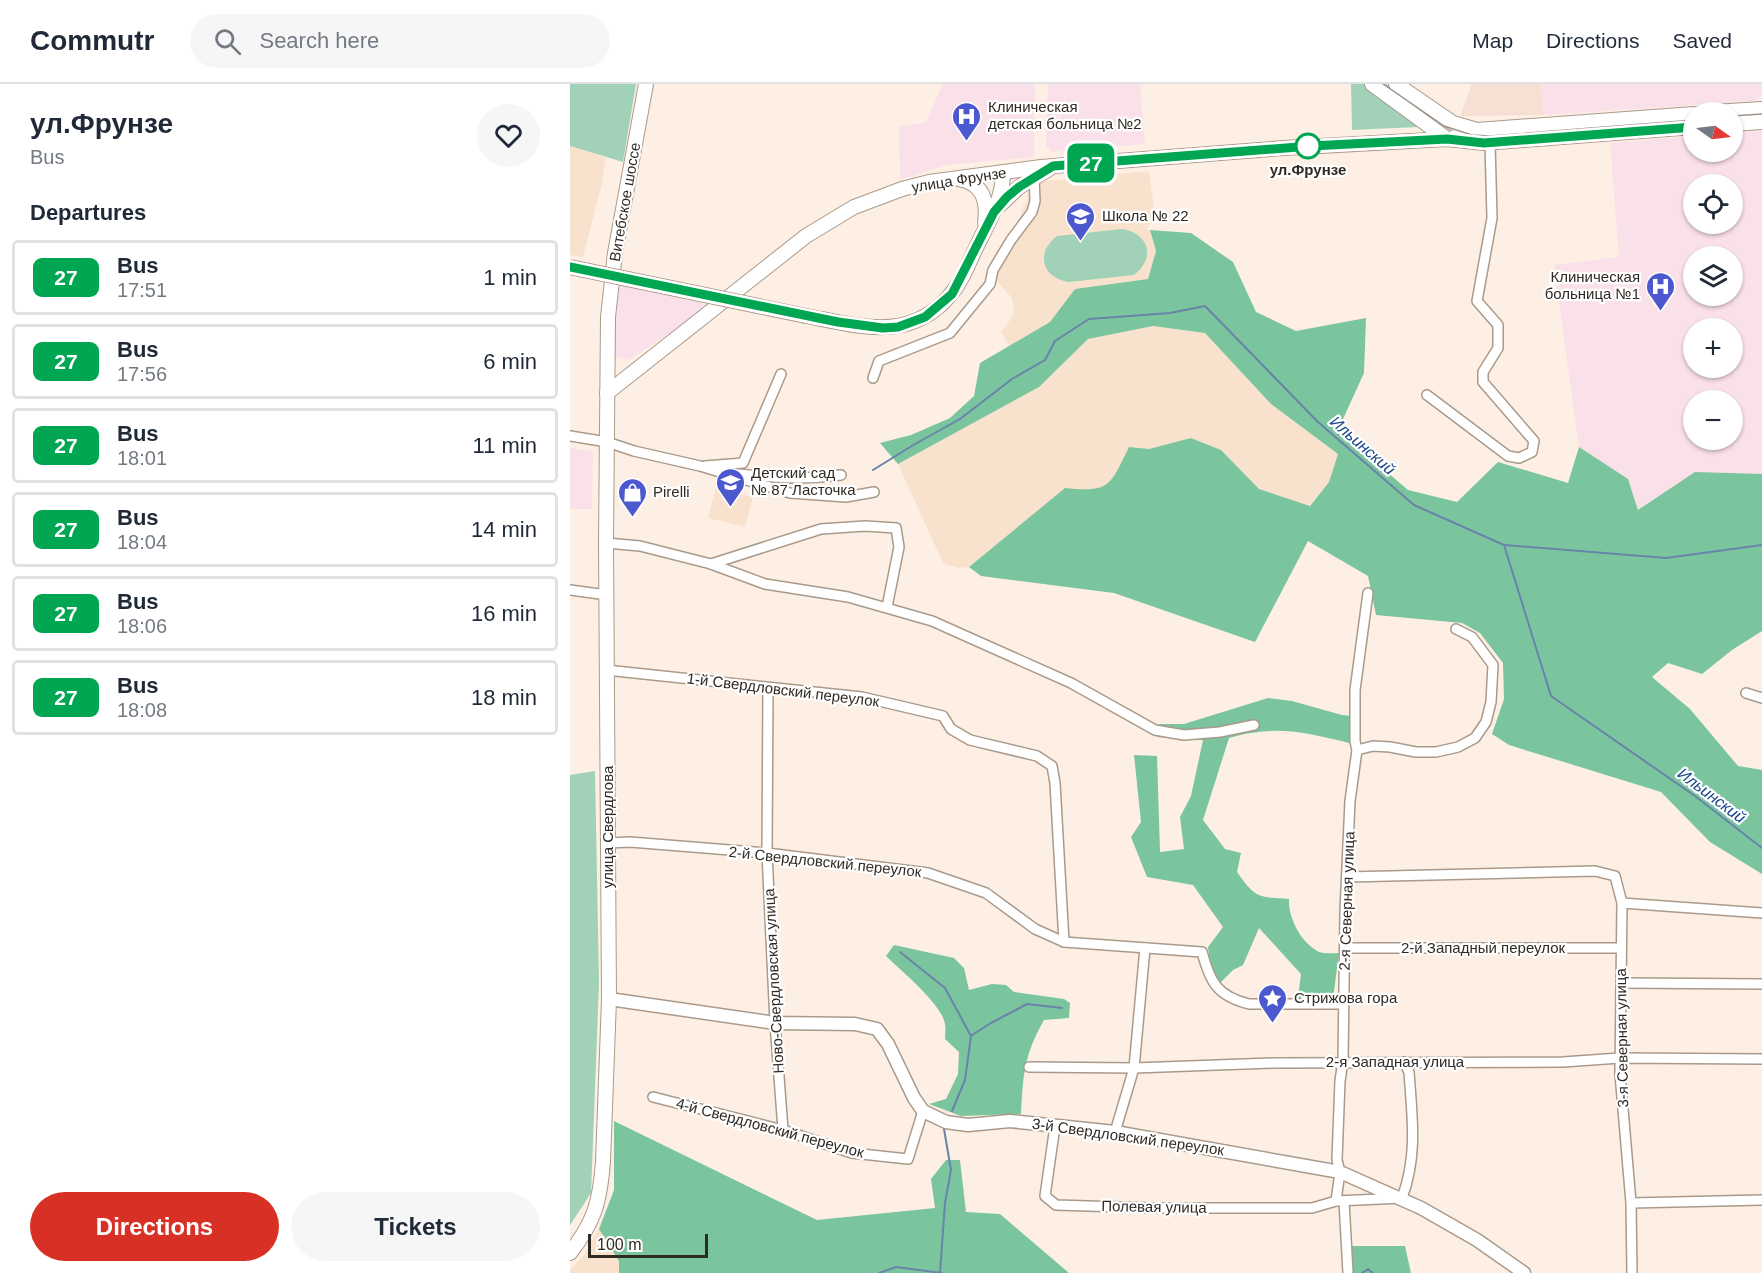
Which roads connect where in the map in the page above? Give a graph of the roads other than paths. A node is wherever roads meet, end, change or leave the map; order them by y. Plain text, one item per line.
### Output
1 (646, 84) edge
2 (1372, 84) edge
3 (1396, 84) edge
4 (1762, 109) edge
5 (1743, 110) edge
6 (1683, 115) edge
7 (1762, 122) edge
8 (1743, 123) edge
9 (1683, 128) edge
10 (1477, 130) junction
11 (1447, 139) junction
12 (1490, 143) junction
13 (1053, 166) junction
14 (1003, 173) junction
15 (1034, 177) junction
16 (954, 178) junction
17 (994, 212) junction
18 (984, 231) junction
19 (570, 267) edge
20 (781, 374) dead end
21 (873, 378) dead end
22 (607, 393) junction
23 (1427, 395) dead end
24 (570, 436) edge
25 (607, 442) junction
26 (700, 466) junction
27 (713, 471) junction
28 (841, 475) dead end
29 (874, 492) dead end
30 (606, 543) junction
31 (711, 564) junction
32 (570, 590) edge
33 (1368, 593) dead end
34 (607, 595) junction
35 (887, 607) junction
36 (1456, 629) dead end
37 (606, 670) junction
38 (768, 688) junction
39 (1746, 693) dead end
40 (1762, 698) edge
41 (1254, 725) dead end
42 (1357, 750) junction
43 (608, 843) junction
44 (767, 853) junction
45 (1347, 877) junction
46 (1622, 903) junction
47 (1762, 913) edge
48 (1064, 942) junction
49 (1145, 948) junction
50 (1345, 948) junction
51 (1621, 948) junction
52 (1622, 982) junction
53 (1762, 984) edge
54 (609, 999) junction
55 (1344, 1004) junction
56 (775, 1023) junction
57 (1620, 1058) junction
58 (1762, 1059) edge
59 (1342, 1062) junction
60 (1404, 1062) junction
61 (1029, 1067) dead end
62 (1134, 1068) junction
63 (653, 1097) dead end
64 (923, 1111) junction
65 (1055, 1126) junction
66 (783, 1130) junction
67 (1115, 1132) junction
68 (1340, 1172) junction
69 (1402, 1198) junction
70 (1762, 1200) edge
71 (1340, 1201) junction
72 (1631, 1203) junction
73 (570, 1253) edge
74 (1348, 1273) edge
75 (1524, 1273) edge
76 (1632, 1273) edge

1 - 22 main road, Витебское шоссе
2 - 11 main road
3 - 10 main road
4 - 5 main road
6 - 10 main road, улица Фрунзе
7 - 8 main road
9 - 12 main road, улица Фрунзе
10 - 11 main road, улица Фрунзе
11 - 12 main road, улица Фрунзе
11 - 13 main road, улица Фрунзе
12 - 23 street
13 - 14 main road, улица Фрунзе
13 - 15 main road
14 - 16 main road, улица Фрунзе
14 - 17 main road
15 - 17 main road
15 - 21 street
16 - 18 main road
16 - 22 main road, улица Фрунзе
17 - 18 main road
18 - 19 main road, bridge
20 - 26 street
22 - 25 main road, улица Свердлова
24 - 25 street
25 - 26 street
25 - 30 main road, улица Свердлова
26 - 27 street
27 - 28 street
27 - 29 street
30 - 31 street
30 - 34 main road, улица Свердлова
31 - 35 street
31 - 35 street
32 - 34 street
33 - 42 street, 2-я Северная улица
34 - 37 main road, улица Свердлова
35 - 41 street
36 - 42 street
37 - 38 street, 1-й Свердловский переулок
37 - 43 main road, улица Свердлова
38 - 44 street, Ново-Свердловская улица
38 - 48 street, 1-й Свердловский переулок
39 - 40 street
42 - 45 street, 2-я Северная улица
43 - 44 street, 2-й Свердловский переулок
43 - 54 main road, улица Свердлова
44 - 48 street, 2-й Свердловский переулок
44 - 56 street, Ново-Свердловская улица
45 - 46 street, 3-я Северная улица
45 - 50 street, 2-я Северная улица
46 - 47 street
46 - 51 street, 3-я Северная улица
48 - 49 street, 2-й Свердловский переулок
49 - 55 street, 2-й Свердловский переулок
49 - 62 street
50 - 51 street, 2-й Западный переулок
50 - 55 street, 2-я Северная улица
51 - 52 street, 3-я Северная улица
52 - 53 street
52 - 57 street, 3-я Северная улица
54 - 56 main road
54 - 73 main road, улица Свердлова
55 - 59 street, 2-я Северная улица
56 - 64 main road
56 - 66 street, Ново-Свердловская улица
57 - 58 street, 2-я Западная улица
57 - 60 street, 2-я Западная улица
57 - 72 street, 3-я Северная улица
59 - 60 street, 2-я Западная улица
59 - 62 street, 2-я Западная улица
59 - 68 street, 2-я Северная улица
60 - 69 street
61 - 62 street, 2-я Западная улица
62 - 67 street
63 - 66 street, 4-й Свердловский переулок
64 - 65 main road, 3-й Свердловский переулок
64 - 66 street, 4-й Свердловский переулок
65 - 67 main road, 3-й Свердловский переулок
65 - 71 street, Полевая улица
67 - 68 main road, 3-й Свердловский переулок
68 - 69 main road
68 - 71 street, 2-я Северная улица
69 - 71 street
69 - 75 main road
70 - 72 street
71 - 74 street, 2-я Северная улица
72 - 76 street, 3-я Северная улица

